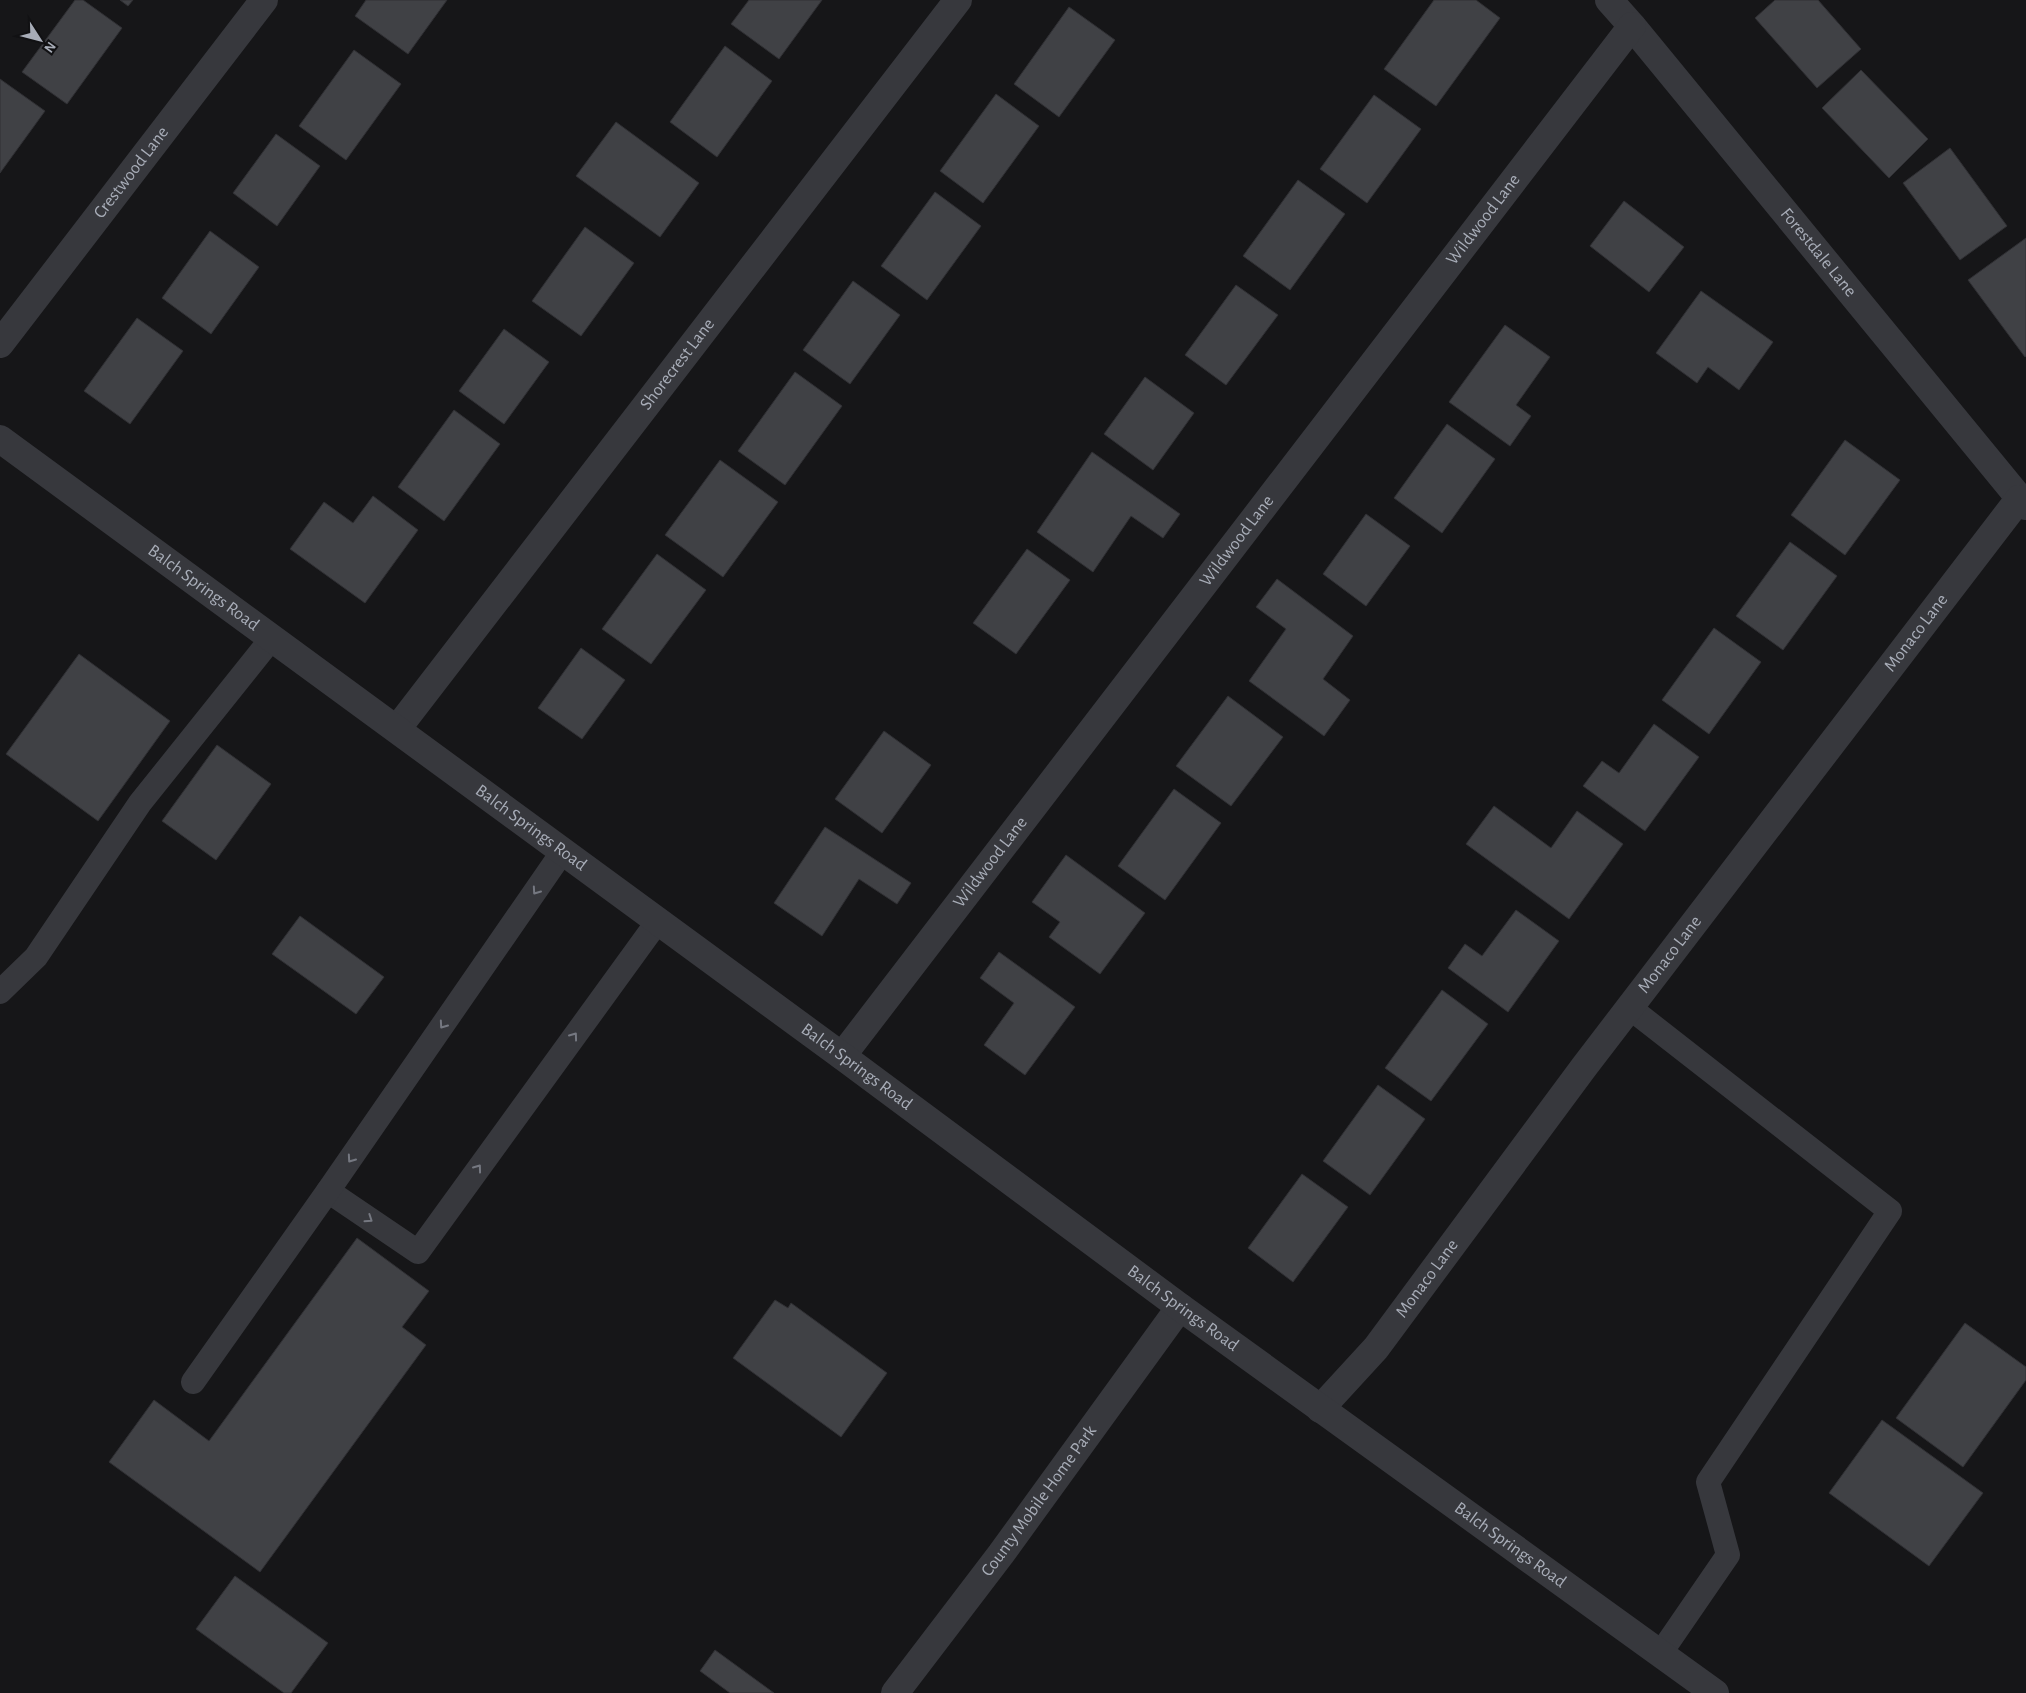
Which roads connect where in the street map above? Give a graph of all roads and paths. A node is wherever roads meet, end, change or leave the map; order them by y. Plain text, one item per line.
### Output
1 (264, 0) edge
2 (958, 0) edge
3 (1609, 0) edge
4 (1632, 26) junction
5 (0, 344) edge
6 (0, 439) edge
7 (2023, 502) edge
8 (272, 638) junction
9 (397, 729) junction
10 (563, 851) junction
11 (658, 921) junction
12 (0, 992) edge
13 (1630, 1008) junction
14 (842, 1056) junction
15 (328, 1191) junction
16 (1180, 1307) junction
17 (193, 1382) dead end
18 (1320, 1409) junction
19 (1660, 1654) junction
20 (895, 1693) edge
21 (1715, 1693) edge

1 - 5 street, Crestwood Lane
2 - 9 street, Shorecrest Lane
3 - 4 street, Forestdale Lane
4 - 7 street, Forestdale Lane
4 - 14 street, Wildwood Lane
6 - 8 street, Balch Springs Road
7 - 13 street, Monaco Lane
8 - 9 street, Balch Springs Road
8 - 12 lane
9 - 10 street, Balch Springs Road
10 - 11 street, Balch Springs Road
10 -> 15 lane
11 - 14 street, Balch Springs Road
15 -> 11 lane
13 - 18 street, Monaco Lane
13 - 19 lane
14 - 16 street, Balch Springs Road
15 - 17 lane
16 - 18 street, Balch Springs Road
16 - 20 street, County Mobile Home Park
18 - 19 street, Balch Springs Road
19 - 21 street, Balch Springs Road

